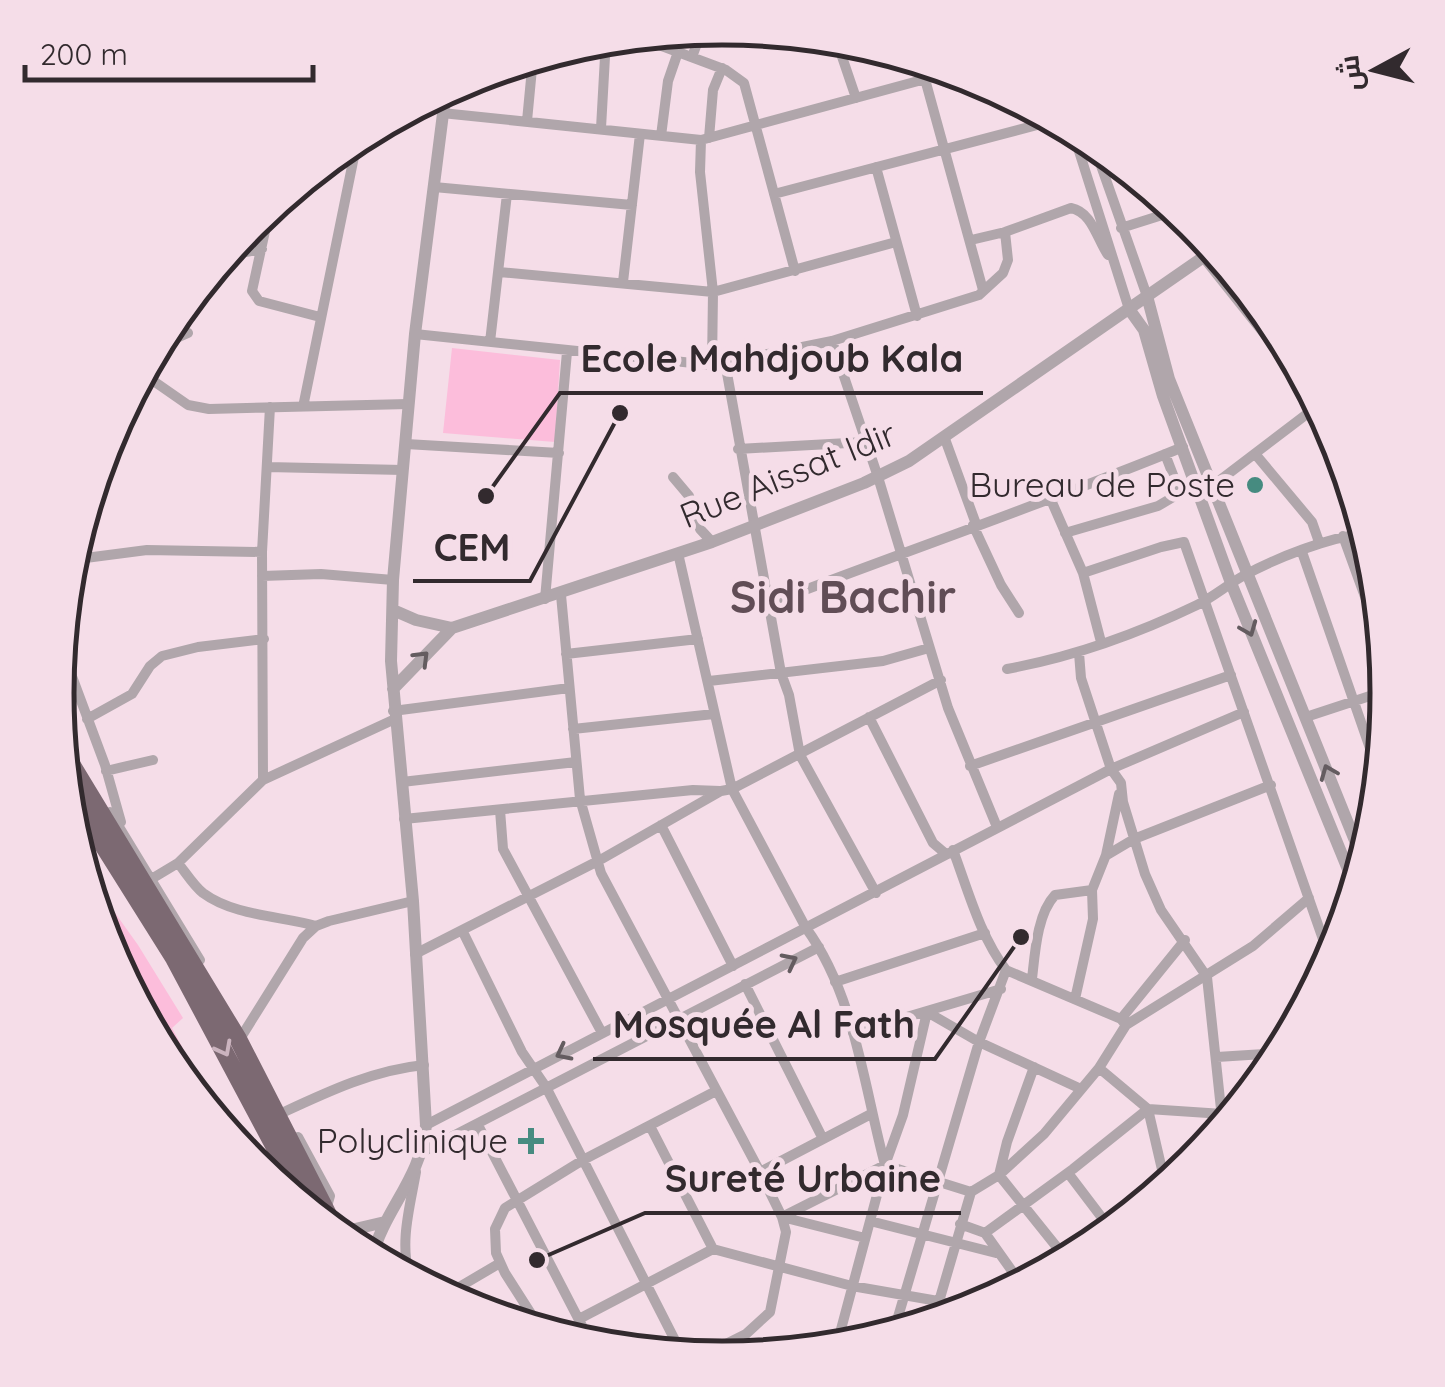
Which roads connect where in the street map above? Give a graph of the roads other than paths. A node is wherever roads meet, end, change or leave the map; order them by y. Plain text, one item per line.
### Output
1 (696, 46) edge
2 (666, 48) edge
3 (678, 52) junction
4 (605, 56) edge
5 (842, 56) edge
6 (692, 57) junction
7 (722, 68) junction
8 (532, 74) edge
9 (924, 77) edge
10 (930, 79) edge
11 (925, 80) junction
12 (856, 98) junction
13 (454, 103) edge
14 (443, 109) edge
15 (526, 121) junction
16 (756, 126) junction
17 (1035, 126) edge
18 (601, 128) junction
19 (640, 134) junction
20 (662, 136) junction
21 (705, 139) junction
22 (945, 150) junction
23 (1079, 152) edge
24 (353, 161) edge
25 (876, 167) junction
26 (1101, 167) edge
27 (434, 187) junction
28 (507, 194) junction
29 (774, 194) junction
30 (632, 205) junction
31 (1160, 216) edge
32 (1121, 228) junction
33 (1005, 232) junction
34 (265, 234) edge
35 (971, 240) junction
36 (896, 242) junction
37 (262, 249) junction
38 (249, 251) edge
39 (1202, 258) edge
40 (1114, 262) junction
41 (795, 271) junction
42 (500, 272) junction
43 (623, 282) junction
44 (982, 290) junction
45 (713, 292) junction
46 (1146, 296) junction
47 (1130, 309) junction
48 (917, 316) junction
49 (320, 317) junction
50 (188, 333) dead end
51 (415, 334) junction
52 (181, 336) edge
53 (832, 341) junction
54 (490, 342) junction
55 (568, 352) junction
56 (725, 362) junction
57 (712, 364) junction
58 (154, 381) edge
59 (408, 404) junction
60 (303, 406) junction
61 (270, 408) junction
62 (1306, 412) edge
63 (945, 439) junction
64 (866, 442) junction
65 (406, 444) junction
66 (1182, 447) junction
67 (738, 448) junction
68 (559, 452) junction
69 (1165, 454) junction
70 (1256, 454) junction
71 (267, 467) junction
72 (403, 470) junction
73 (672, 476) dead end
74 (878, 477) junction
75 (1212, 487) junction
76 (1051, 500) junction
77 (754, 524) junction
78 (975, 525) junction
79 (1066, 532) junction
80 (1351, 535) edge
81 (1343, 536) junction
82 (712, 542) junction
83 (1320, 542) junction
84 (262, 552) junction
85 (1302, 552) junction
86 (678, 553) junction
87 (900, 553) junction
88 (88, 558) edge
89 (1084, 573) junction
90 (1246, 574) junction
91 (262, 576) junction
92 (393, 580) junction
93 (1231, 583) junction
94 (1362, 589) edge
95 (561, 595) junction
96 (546, 599) junction
97 (1202, 602) junction
98 (768, 604) junction
99 (393, 610) junction
100 (1018, 613) dead end
101 (452, 628) junction
102 (264, 638) junction
103 (698, 640) junction
104 (1101, 642) junction
105 (929, 648) junction
106 (1079, 653) junction
107 (566, 654) junction
108 (1006, 669) dead end
109 (780, 673) junction
110 (1231, 675) junction
111 (941, 680) junction
112 (709, 681) junction
113 (74, 688) edge
114 (569, 688) junction
115 (393, 689) junction
116 (1371, 696) edge
117 (1353, 702) junction
118 (1244, 712) junction
119 (714, 714) junction
120 (394, 715) junction
121 (869, 717) junction
122 (1306, 717) junction
123 (88, 719) junction
124 (1096, 724) junction
125 (573, 729) junction
126 (1369, 746) edge
127 (800, 755) junction
128 (153, 760) dead end
129 (78, 762) edge
130 (576, 762) junction
131 (970, 766) junction
132 (1111, 770) junction
133 (106, 771) junction
134 (80, 778) edge
135 (263, 780) junction
136 (402, 782) junction
137 (1121, 783) junction
138 (1271, 785) junction
139 (727, 790) junction
140 (581, 803) junction
141 (500, 810) junction
142 (85, 814) edge
143 (404, 819) junction
144 (87, 824) edge
145 (660, 825) junction
146 (997, 827) junction
147 (124, 833) junction
148 (1134, 839) junction
149 (1354, 839) edge
150 (103, 840) junction
151 (950, 852) junction
152 (1106, 855) junction
153 (598, 861) junction
154 (178, 863) junction
155 (1347, 867) edge
156 (152, 878) junction
157 (1092, 890) junction
158 (876, 893) junction
159 (528, 896) junction
160 (1310, 898) junction
161 (412, 901) junction
162 (316, 926) junction
163 (806, 928) junction
164 (462, 930) junction
165 (984, 933) junction
166 (1323, 939) edge
167 (1184, 940) junction
168 (819, 946) junction
169 (415, 954) junction
170 (732, 966) junction
171 (1006, 970) junction
172 (1206, 977) junction
173 (1032, 979) junction
174 (834, 982) junction
175 (745, 984) junction
176 (1001, 988) junction
177 (671, 997) junction
178 (1075, 1000) junction
179 (927, 1012) junction
180 (682, 1017) junction
181 (1124, 1022) junction
182 (243, 1034) junction
183 (602, 1034) junction
184 (853, 1034) junction
185 (979, 1042) junction
186 (1262, 1054) edge
187 (1218, 1057) junction
188 (424, 1065) junction
189 (1034, 1067) junction
190 (533, 1068) junction
191 (1099, 1068) junction
192 (511, 1079) junction
193 (546, 1087) junction
194 (1081, 1089) junction
195 (716, 1092) junction
196 (522, 1100) junction
197 (1223, 1105) edge
198 (1148, 1109) junction
199 (284, 1112) junction
200 (1216, 1113) edge
201 (872, 1114) junction
202 (426, 1125) junction
203 (478, 1125) junction
204 (650, 1126) junction
205 (824, 1139) junction
206 (424, 1151) junction
207 (584, 1160) junction
208 (886, 1164) junction
209 (418, 1166) junction
210 (1162, 1170) edge
211 (760, 1172) junction
212 (1068, 1173) junction
213 (999, 1175) junction
214 (937, 1179) junction
215 (305, 1189) edge
216 (309, 1192) edge
217 (972, 1192) junction
218 (517, 1200) junction
219 (325, 1206) edge
220 (1024, 1206) junction
221 (782, 1217) junction
222 (1102, 1219) edge
223 (385, 1222) junction
224 (870, 1222) junction
225 (960, 1224) junction
226 (357, 1230) edge
227 (406, 1230) junction
228 (984, 1233) junction
229 (922, 1235) junction
230 (865, 1238) junction
231 (378, 1243) edge
232 (955, 1243) junction
233 (1058, 1248) edge
234 (713, 1249) junction
235 (996, 1252) junction
236 (405, 1259) edge
237 (500, 1263) junction
238 (779, 1266) junction
239 (1013, 1273) edge
240 (645, 1283) junction
241 (460, 1286) edge
242 (852, 1286) junction
243 (905, 1296) junction
244 (938, 1301) junction
245 (946, 1302) edge
246 (937, 1306) edge
247 (531, 1313) edge
248 (898, 1318) edge
249 (579, 1319) junction
250 (583, 1327) edge
251 (840, 1331) edge
252 (676, 1340) edge
253 (730, 1342) edge

1 - 6 street
2 - 3 street
3 - 6 street
3 - 20 street
4 - 18 street
5 - 12 street
6 - 7 street
7 - 16 street
7 - 21 street
8 - 15 street
9 - 11 street
10 - 11 street
11 - 12 street
11 - 22 street
12 - 16 street
13 - 15 street
14 - 27 street
15 - 18 street
16 - 21 street
16 - 29 street
17 - 22 street
18 - 19 street
19 - 20 street
19 - 30 street
20 - 21 street
21 - 45 street
22 - 25 street
22 - 35 street
23 - 40 street
24 - 49 street
25 - 29 street
25 - 36 street
26 - 32 street
27 - 28 street
27 - 51 street
28 - 30 street
28 - 42 street
29 - 41 street
30 - 43 street
31 - 32 street
32 - 46 street
33 - 35 street
33 - 40 street
33 - 44 street
34 - 37 street
35 - 44 street
36 - 41 street
36 - 48 street
37 - 38 street
37 - 49 street
39 - 46 street, Rue Aissat Idir
40 - 47 street
41 - 45 street
42 - 43 street
42 - 54 street
43 - 45 street
44 - 48 street
45 - 57 street
46 - 47 street, Rue Aissat Idir
46 - 75 street
47 - 63 street, Rue Aissat Idir
47 - 66 street
48 - 53 street
49 - 60 street
50 - 52 street
51 - 54 street
51 - 59 street
53 - 56 street
53 - 64 street
54 - 55 street
55 - 57 street
55 - 68 street
56 - 57 street
56 - 67 street
58 - 61 street
59 - 60 street
59 - 65 street
60 - 61 street
61 - 71 street
62 - 70 street
63 - 74 street, Rue Aissat Idir
63 - 78 street
64 - 67 street
64 - 74 street
65 - 68 street
65 - 72 street
66 - 69 street
66 - 93 street
67 - 77 street
68 - 96 street
69 - 76 street
69 - 79 street
70 - 75 street
70 - 83 street
71 - 72 street
71 - 84 street
72 - 92 street
73 - 82 street
74 - 77 street, Rue Aissat Idir
74 - 87 street
75 - 90 street
76 - 78 street
76 - 79 street
77 - 82 street, Rue Aissat Idir
77 - 98 street
78 - 87 street
78 - 100 street
79 - 89 street
80 - 81 street
81 - 83 street
81 - 94 street
82 - 86 street, Rue Aissat Idir
83 - 85 street
84 - 88 street
84 - 91 street
85 - 90 street
85 - 117 street
86 - 95 street, Rue Aissat Idir
86 - 103 street
87 - 98 street
87 - 105 street
89 - 97 street
89 - 104 street
90 - 93 street
90 - 122 street
91 - 92 street
91 - 102 street
92 - 99 street
93 - 97 street
93 -> 155 street
95 - 96 street, Rue Aissat Idir
95 - 107 street
96 - 101 street, Rue Aissat Idir
97 - 104 street
97 - 110 street
98 - 109 street
99 - 101 street
99 - 115 street
115 -> 101 street
102 - 123 street
102 - 135 street
103 - 107 street
103 - 112 street
104 - 106 street
105 - 109 street
105 - 111 street
106 - 108 street
106 - 124 street
107 - 114 street
109 - 112 street
109 - 127 street
110 - 118 street
110 - 124 street
111 - 121 street
111 - 131 street
112 - 119 street
113 - 123 street
114 - 120 street
114 - 125 street
115 - 120 street
116 - 117 street
117 - 122 street
117 - 126 street
118 - 132 street
118 - 138 street
119 - 125 street
119 - 139 street
120 - 135 street
120 - 136 street
121 - 127 street
121 - 151 street
149 -> 122 street
123 - 133 street
124 - 131 street
124 - 132 street
125 - 130 street
127 - 139 street
127 - 158 street
128 - 133 street
129 - 147 street
130 - 136 street
130 - 140 street
131 - 146 street
132 - 137 street
132 - 146 street
133 - 147 street
134 - 216 highway
135 - 154 street
136 - 143 street
137 - 148 street
137 - 152 street
138 - 148 street
138 - 160 street
139 - 140 street
139 - 145 street
139 - 163 street
140 - 141 street
140 - 153 street
141 - 143 street
141 - 159 street
142 - 150 highway
143 - 161 street
144 - 150 highway
145 - 153 street
145 - 170 street
146 - 151 street
147 - 156 street
148 - 152 street
148 - 167 street
150 -> 215 highway
151 - 158 street
151 - 165 street
152 - 157 street
153 - 159 street
153 - 177 street
154 - 156 street
154 - 162 street
156 - 182 street
157 - 173 street
157 - 178 street
158 - 163 street
159 - 164 street
159 - 183 street
160 - 166 street
160 - 172 street
161 - 162 street
161 - 169 street
162 - 182 street
163 - 168 street
163 - 170 street
164 - 169 street
164 - 190 street
165 - 171 street
165 - 174 street
167 - 172 street
167 - 181 street
168 - 174 street
175 -> 168 street
169 - 188 street
170 - 177 street
171 - 173 street
171 - 176 street
172 - 181 street
172 - 187 street
173 - 178 street
174 - 184 street
175 - 180 street
175 - 205 street
176 - 179 street
176 - 185 street
177 - 180 street
177 - 183 street
178 - 181 street
179 - 184 street
179 - 185 street
179 - 208 street
180 - 193 street
180 - 195 street
181 - 191 street
182 - 199 street
183 -> 190 street
184 - 201 street
185 - 189 street
185 - 214 street
186 - 187 street
187 - 197 street
188 - 199 street
188 - 202 street
189 - 194 street
189 - 213 street
190 - 192 street
190 - 193 street
191 - 194 street
191 - 198 street
192 - 196 street
192 - 202 street
193 - 196 street
193 - 207 street
194 - 213 street
195 - 204 street
195 - 211 street
196 - 203 street
198 - 200 street
198 - 210 street
198 - 212 street
199 - 219 street
201 - 205 street
201 - 208 street
202 - 206 street
203 - 206 street
203 - 218 street
204 - 207 street
204 - 234 street
205 - 211 street
206 - 209 street
207 - 218 street
207 - 240 street
208 - 214 street
208 - 221 street
208 - 224 street
209 - 223 street
209 - 227 street
211 - 221 street
212 - 220 street
212 - 222 street
213 - 217 street
213 - 220 street
214 - 217 street
214 - 229 street
217 - 225 street
218 - 237 street
218 - 249 street
220 - 228 street
220 - 233 street
221 - 230 street
221 - 238 street
223 - 226 street
223 - 227 street
223 - 231 street
224 - 229 street
224 - 230 street
225 - 228 street
225 - 232 street
227 - 236 street
228 - 235 street
229 - 232 street
229 - 243 street
230 - 242 street
232 - 235 street
232 - 244 street
234 - 238 street
234 - 240 street
235 - 239 street
237 - 241 street
237 - 247 street
238 - 242 street
238 - 253 street
240 - 249 street
240 - 252 street
242 - 243 street
242 - 251 street
243 - 244 street
243 - 248 street
244 - 245 street
244 - 246 street
249 - 250 street

